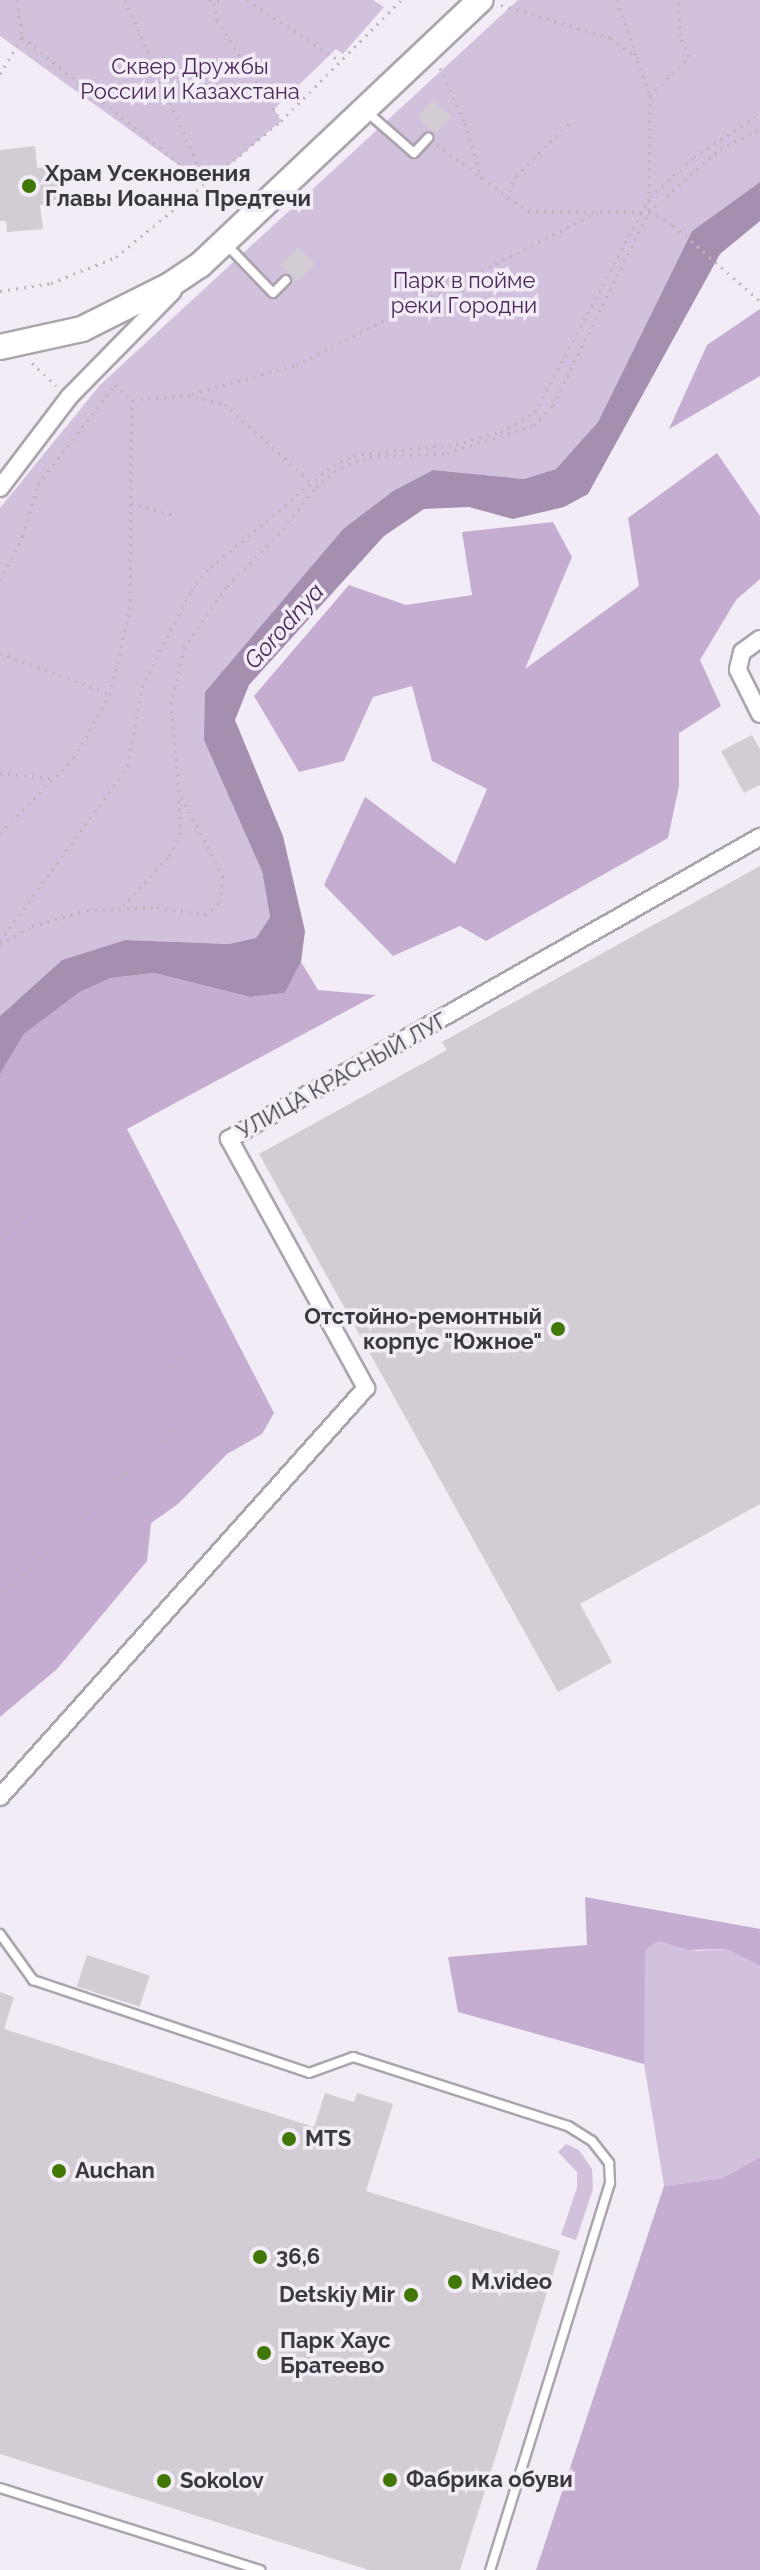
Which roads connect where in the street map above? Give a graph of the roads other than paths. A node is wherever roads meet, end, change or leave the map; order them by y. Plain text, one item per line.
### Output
1 (489, 2) edge
2 (364, 109) junction
3 (428, 138) road end
4 (225, 243) junction
5 (200, 265) junction
6 (286, 280) dead end
7 (0, 347) edge
8 (0, 488) edge
9 (760, 639) edge
10 (760, 714) edge
11 (760, 837) edge
12 (0, 1797) edge
13 (0, 1934) edge
14 (0, 2488) edge
15 (260, 2570) edge
16 (490, 2570) edge

1 - 2 street
2 - 3 lane
2 - 4 street
4 - 5 street
4 - 6 lane
5 - 7 street
5 - 8 street
9 - 10 street
11 - 12 street, УЛИЦА КРАСНЫЙ ЛУГ
13 - 16 lane
14 - 15 lane

